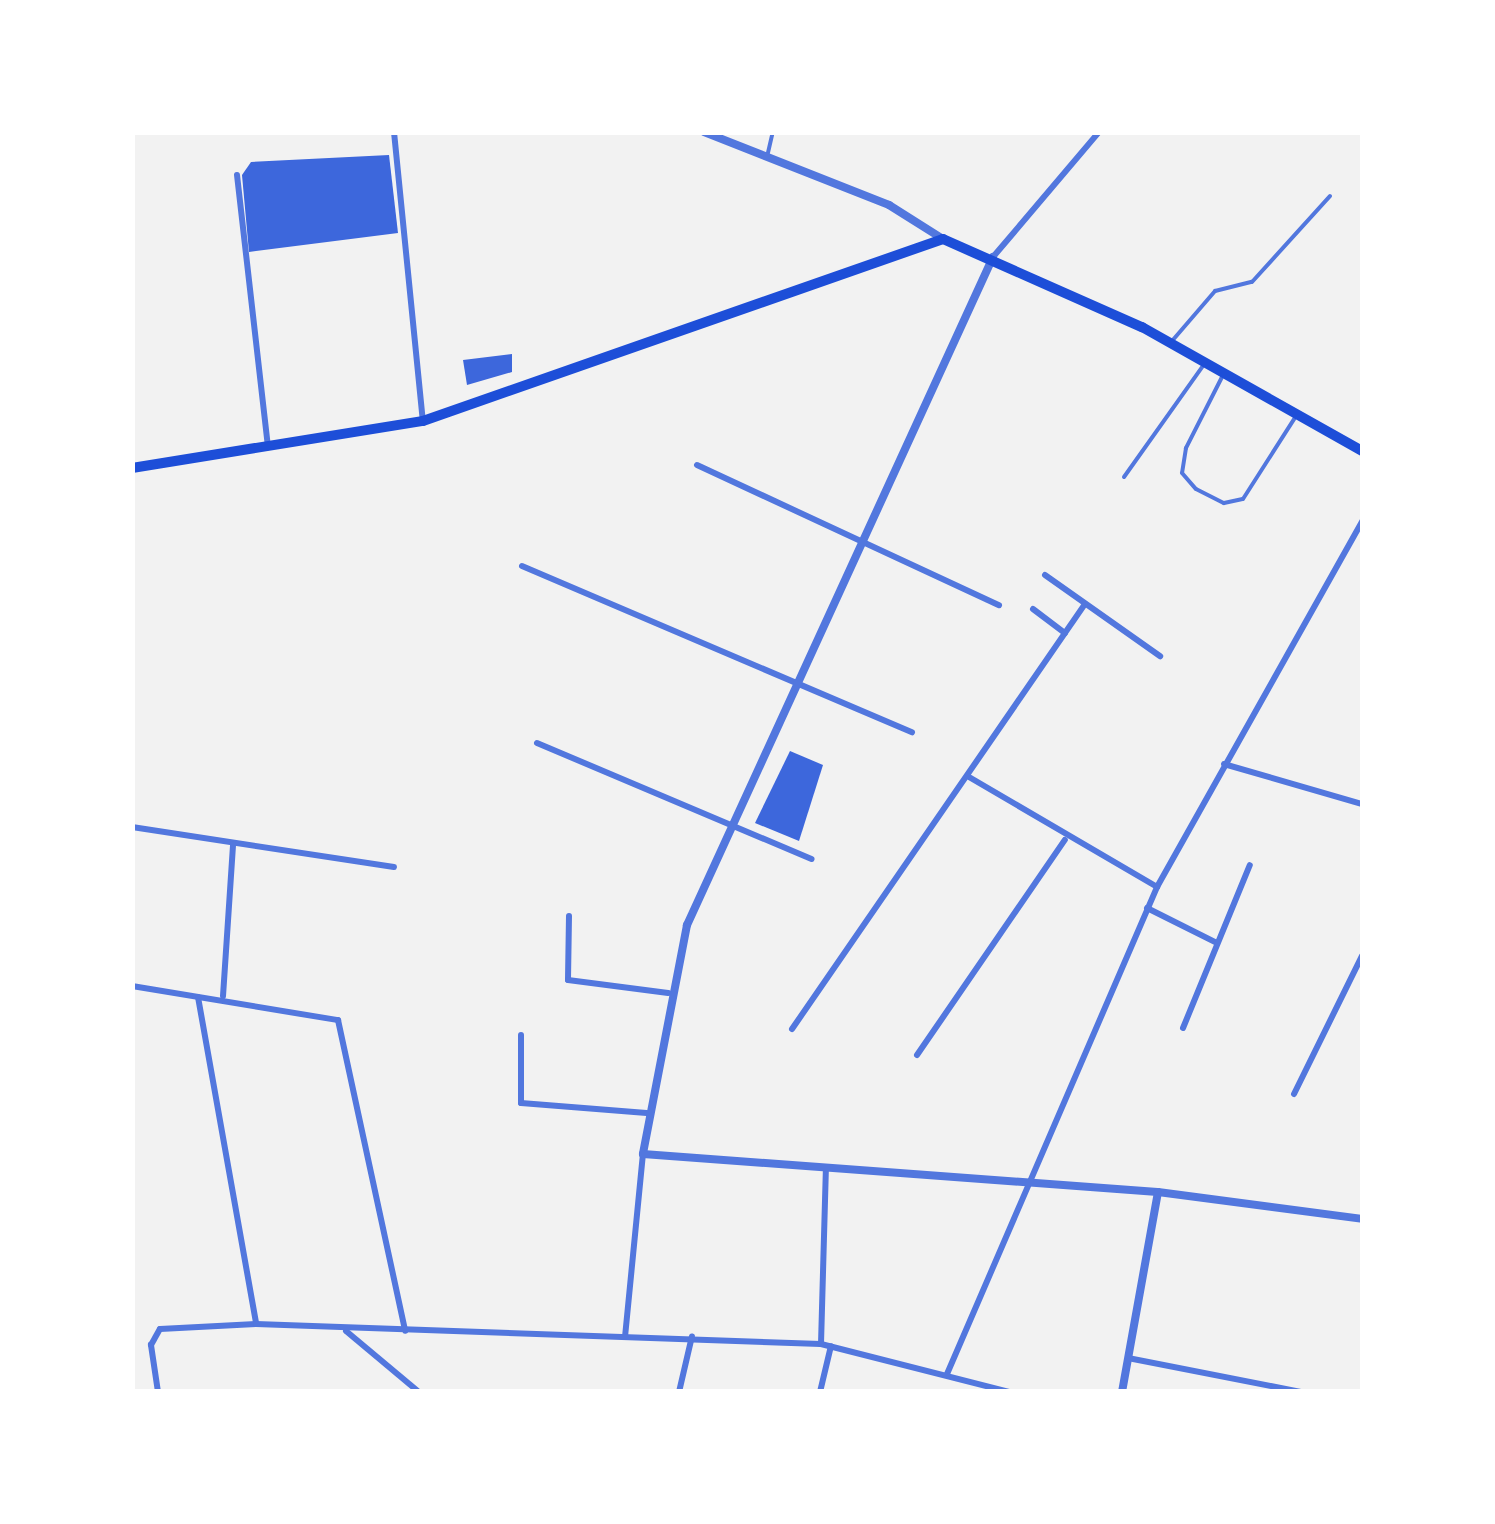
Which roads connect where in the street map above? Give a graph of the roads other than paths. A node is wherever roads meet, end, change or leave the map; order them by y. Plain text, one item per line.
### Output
1 (394, 132) edge
2 (704, 132) edge
3 (772, 132) edge
4 (1099, 132) edge
5 (767, 157) junction
6 (237, 176) dead end
7 (1330, 196) dead end
8 (943, 239) junction
9 (993, 257) junction
10 (1170, 343) junction
11 (1206, 362) junction
12 (1224, 372) junction
13 (1297, 414) junction
14 (423, 420) junction
15 (268, 449) junction
16 (1362, 451) edge
17 (697, 465) dead end
18 (132, 468) edge
19 (1124, 477) dead end
20 (1362, 521) edge
21 (860, 544) junction
22 (522, 566) dead end
23 (1045, 575) dead end
24 (1085, 604) junction
25 (998, 605) dead end
26 (1034, 609) dead end
27 (1065, 633) junction
28 (1160, 656) dead end
29 (798, 684) junction
30 (912, 732) dead end
31 (537, 743) dead end
32 (1224, 764) junction
33 (969, 777) junction
34 (1362, 804) edge
35 (732, 823) junction
36 (132, 827) edge
37 (1065, 840) junction
38 (233, 844) junction
39 (812, 859) dead end
40 (1250, 866) dead end
41 (394, 867) dead end
42 (1157, 886) junction
43 (1147, 908) junction
44 (569, 916) dead end
45 (1218, 943) junction
46 (1362, 956) edge
47 (132, 986) edge
48 (668, 992) junction
49 (223, 996) junction
50 (198, 997) junction
51 (1183, 1028) dead end
52 (792, 1030) dead end
53 (521, 1036) dead end
54 (917, 1054) dead end
55 (1294, 1094) dead end
56 (647, 1113) junction
57 (644, 1154) junction
58 (826, 1166) junction
59 (1025, 1184) junction
60 (1158, 1192) junction
61 (1362, 1219) edge
62 (256, 1324) junction
63 (346, 1330) junction
64 (405, 1331) junction
65 (692, 1336) junction
66 (625, 1338) junction
67 (822, 1344) junction
68 (832, 1346) junction
69 (1128, 1358) junction
70 (948, 1374) junction
71 (1274, 1388) edge
72 (158, 1392) edge
73 (420, 1392) edge
74 (679, 1392) edge
75 (820, 1392) edge
76 (1010, 1392) edge
77 (1122, 1392) edge
78 (1301, 1392) edge

1 - 14 street
2 - 5 street
3 - 5 lane
4 - 9 street
5 - 8 street
6 - 15 street
7 - 10 lane
8 - 9 main road
8 - 14 main road
9 - 10 main road
9 - 21 street
10 - 11 main road
11 - 12 main road
11 - 19 lane
12 - 13 main road
12 - 13 lane
13 - 16 main road
14 - 15 main road
15 - 18 main road
17 - 21 street
20 - 32 street
21 - 25 street
21 - 29 street
22 - 29 street
23 - 24 street
24 - 27 street
24 - 28 street
26 - 27 street
27 - 33 street
29 - 30 street
29 - 35 street
31 - 35 street
32 - 34 street
32 - 42 street
33 - 37 street
33 - 52 street
35 - 39 street
35 - 48 street
36 - 38 street
37 - 42 street
37 - 54 street
38 - 41 street
38 - 49 street
40 - 45 street
42 - 43 street
43 - 45 street
43 - 59 street
44 - 48 street
45 - 51 street
46 - 55 street
47 - 50 street
48 - 56 street
49 - 50 street
49 - 64 street
50 - 62 street
53 - 56 street
56 - 57 street
57 - 58 street
57 - 66 street
58 - 59 street
58 - 67 street
59 - 60 street
59 - 70 street
60 - 61 street
60 - 69 street
62 - 63 street
62 - 72 street
63 - 64 street
63 - 73 street
64 - 66 street
65 - 66 street
65 - 67 street
65 - 74 street
67 - 68 street
68 - 70 street
68 - 75 street
69 - 71 street
69 - 77 street
70 - 76 street
71 - 78 street

